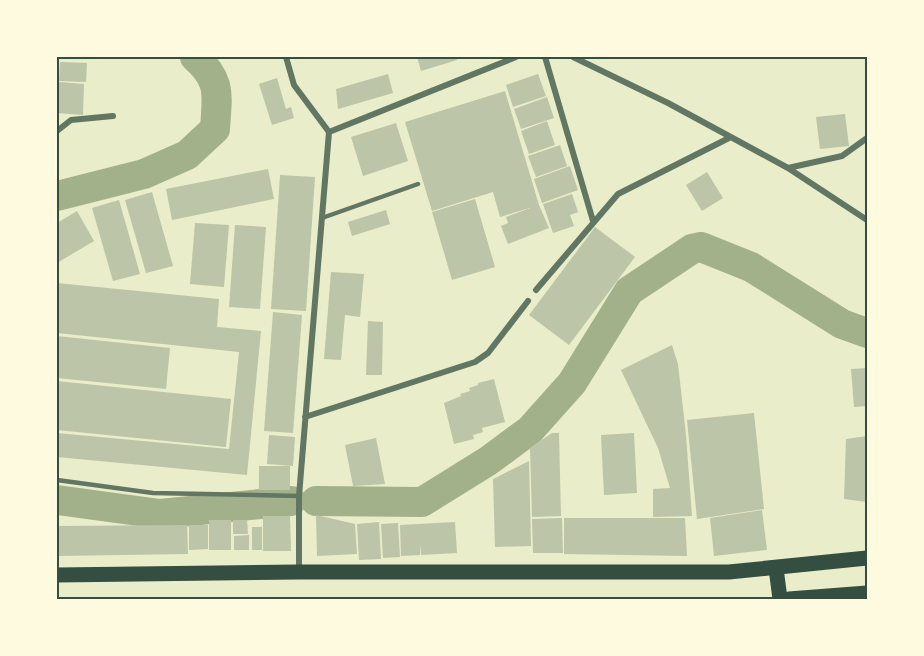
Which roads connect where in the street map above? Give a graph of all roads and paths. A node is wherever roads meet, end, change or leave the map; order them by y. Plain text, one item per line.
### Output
1 (286, 57) edge
2 (516, 57) edge
3 (545, 57) edge
4 (573, 57) edge
5 (112, 116) dead end
6 (57, 131) edge
7 (328, 132) junction
8 (729, 138) junction
9 (867, 138) edge
10 (788, 168) junction
11 (418, 184) dead end
12 (322, 218) junction
13 (593, 220) junction
14 (867, 220) edge
15 (536, 290) dead end
16 (528, 301) dead end
17 (305, 417) junction
18 (57, 480) edge
19 (299, 496) junction
20 (867, 558) edge
21 (776, 568) junction
22 (299, 572) junction
23 (57, 575) edge
24 (867, 593) edge
25 (780, 599) edge
26 (789, 599) edge

1 - 7 street
2 - 7 street
3 - 13 street
4 - 8 street
5 - 6 street
7 - 12 street
8 - 10 street
8 - 13 street
9 - 10 street
10 - 14 street
11 - 12 lane
12 - 17 street
13 - 15 street
16 - 17 street
17 - 19 street
18 - 19 lane
19 - 22 street
20 - 21 main road
21 - 22 main road
21 - 25 main road
22 - 23 main road
24 - 26 main road

